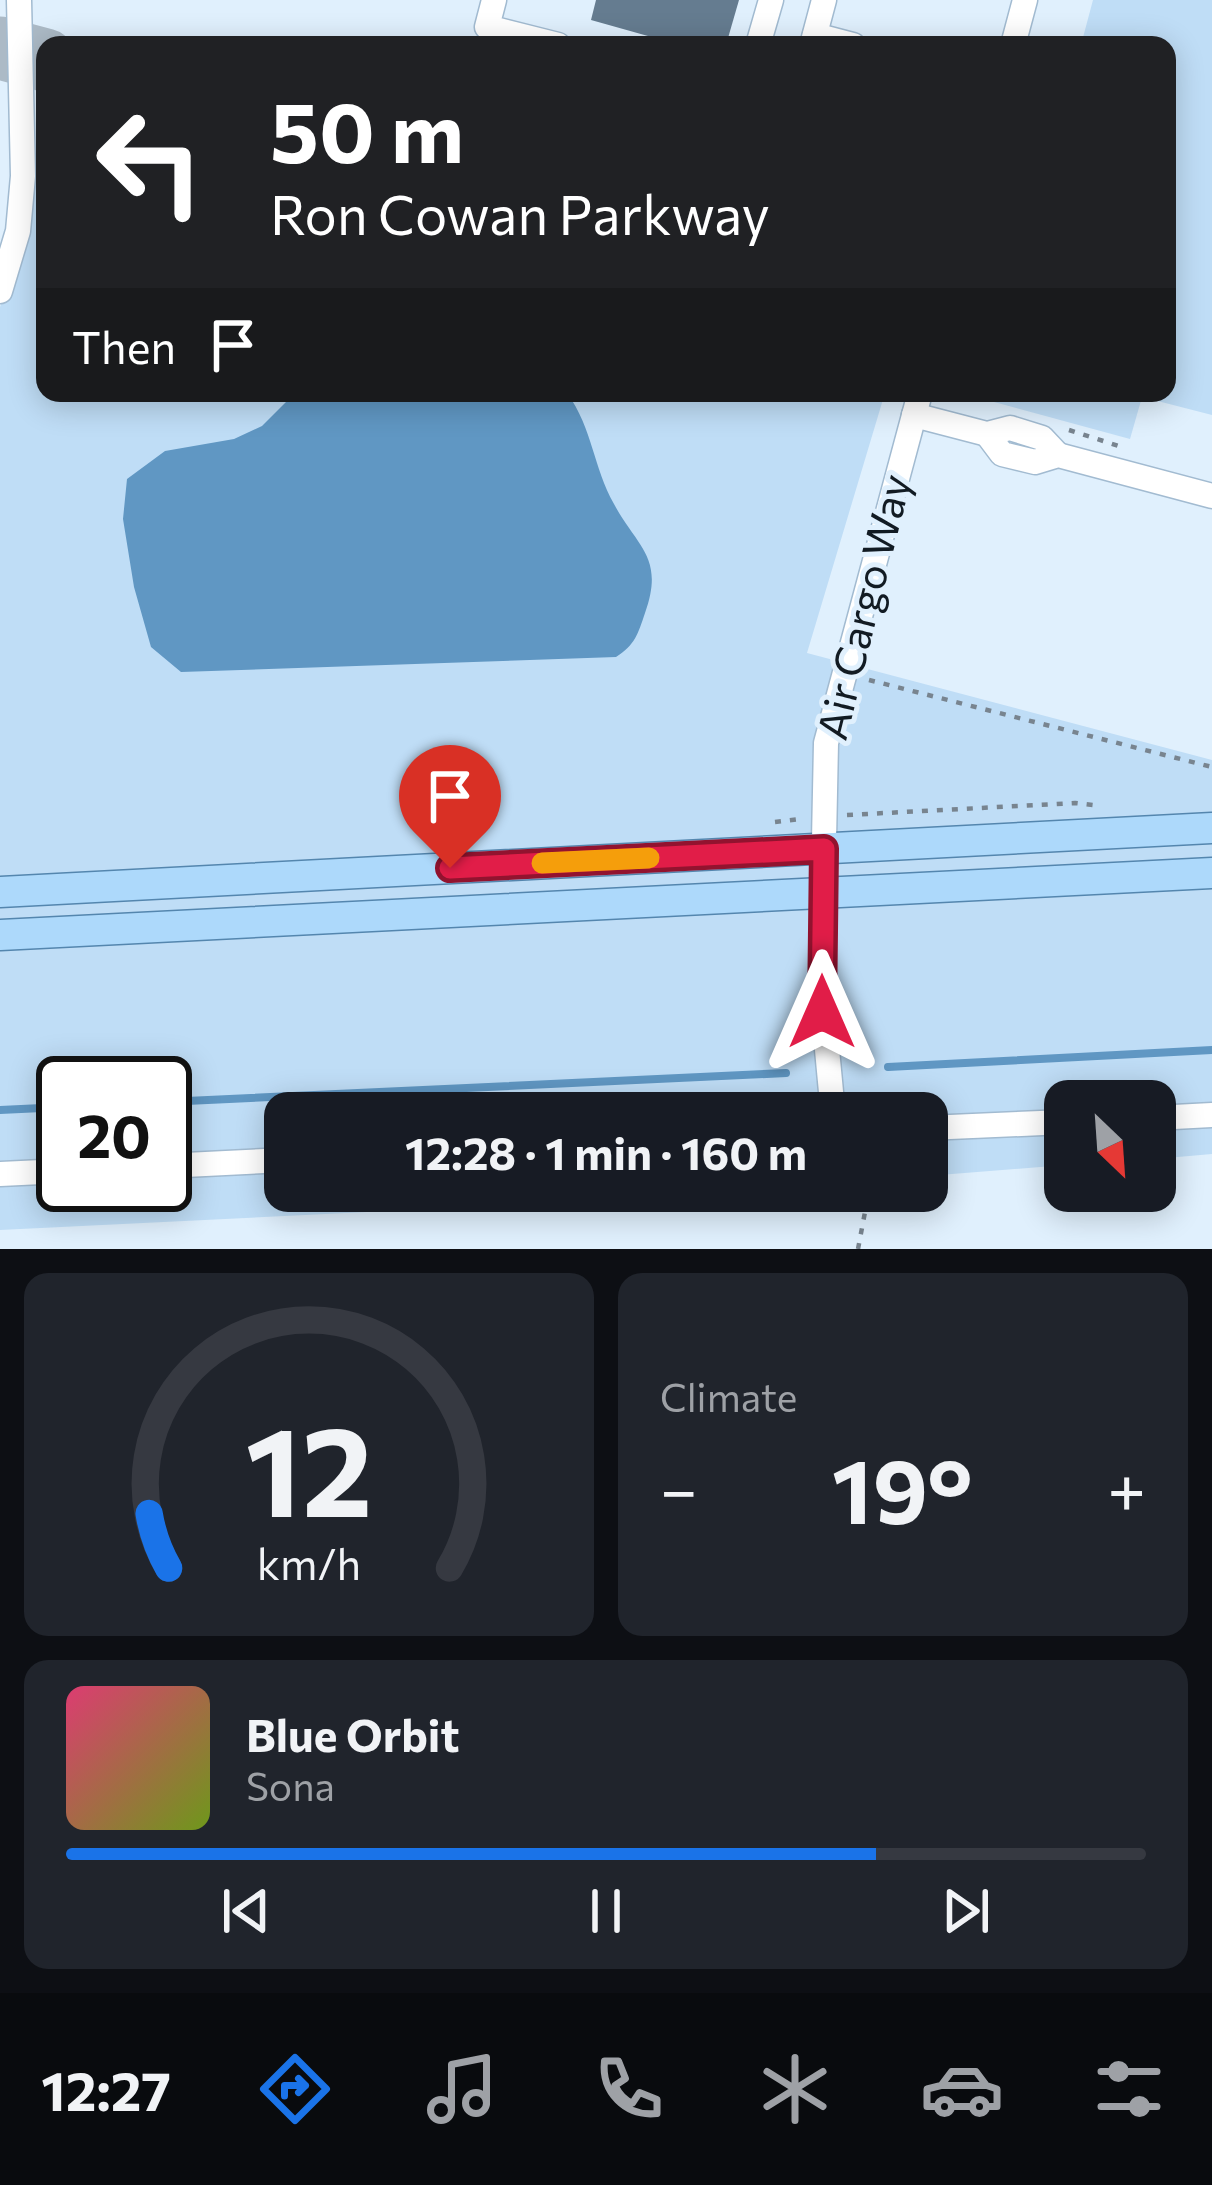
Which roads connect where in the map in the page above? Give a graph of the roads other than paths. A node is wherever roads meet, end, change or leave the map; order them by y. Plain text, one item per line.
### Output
1 (19, 0) edge
2 (494, 0) edge
3 (771, 0) edge
4 (824, 0) edge
5 (1025, 0) edge
6 (523, 36) edge
7 (761, 36) edge
8 (815, 36) edge
9 (1015, 36) edge
10 (0, 292) edge
11 (917, 404) edge
12 (1212, 496) edge
13 (1212, 828) edge
14 (824, 849) junction
15 (1212, 873) edge
16 (0, 892) edge
17 (825, 895) junction
18 (0, 935) edge
19 (831, 1092) edge
20 (1212, 1115) edge
21 (1176, 1117) edge
22 (1044, 1123) edge
23 (948, 1128) edge
24 (264, 1161) edge
25 (192, 1165) edge
26 (36, 1172) edge
27 (0, 1174) edge

1 - 10 street
2 - 6 street
3 - 7 street
4 - 8 street
5 - 9 street
11 - 12 street
11 - 14 street, Air Cargo Way
13 - 14 main road
14 - 16 main road
14 - 17 street, Air Cargo Way
15 - 17 main road
17 - 18 main road
17 - 19 street, Air Cargo Way
20 - 21 street
22 - 23 street
24 - 25 street
26 - 27 street

